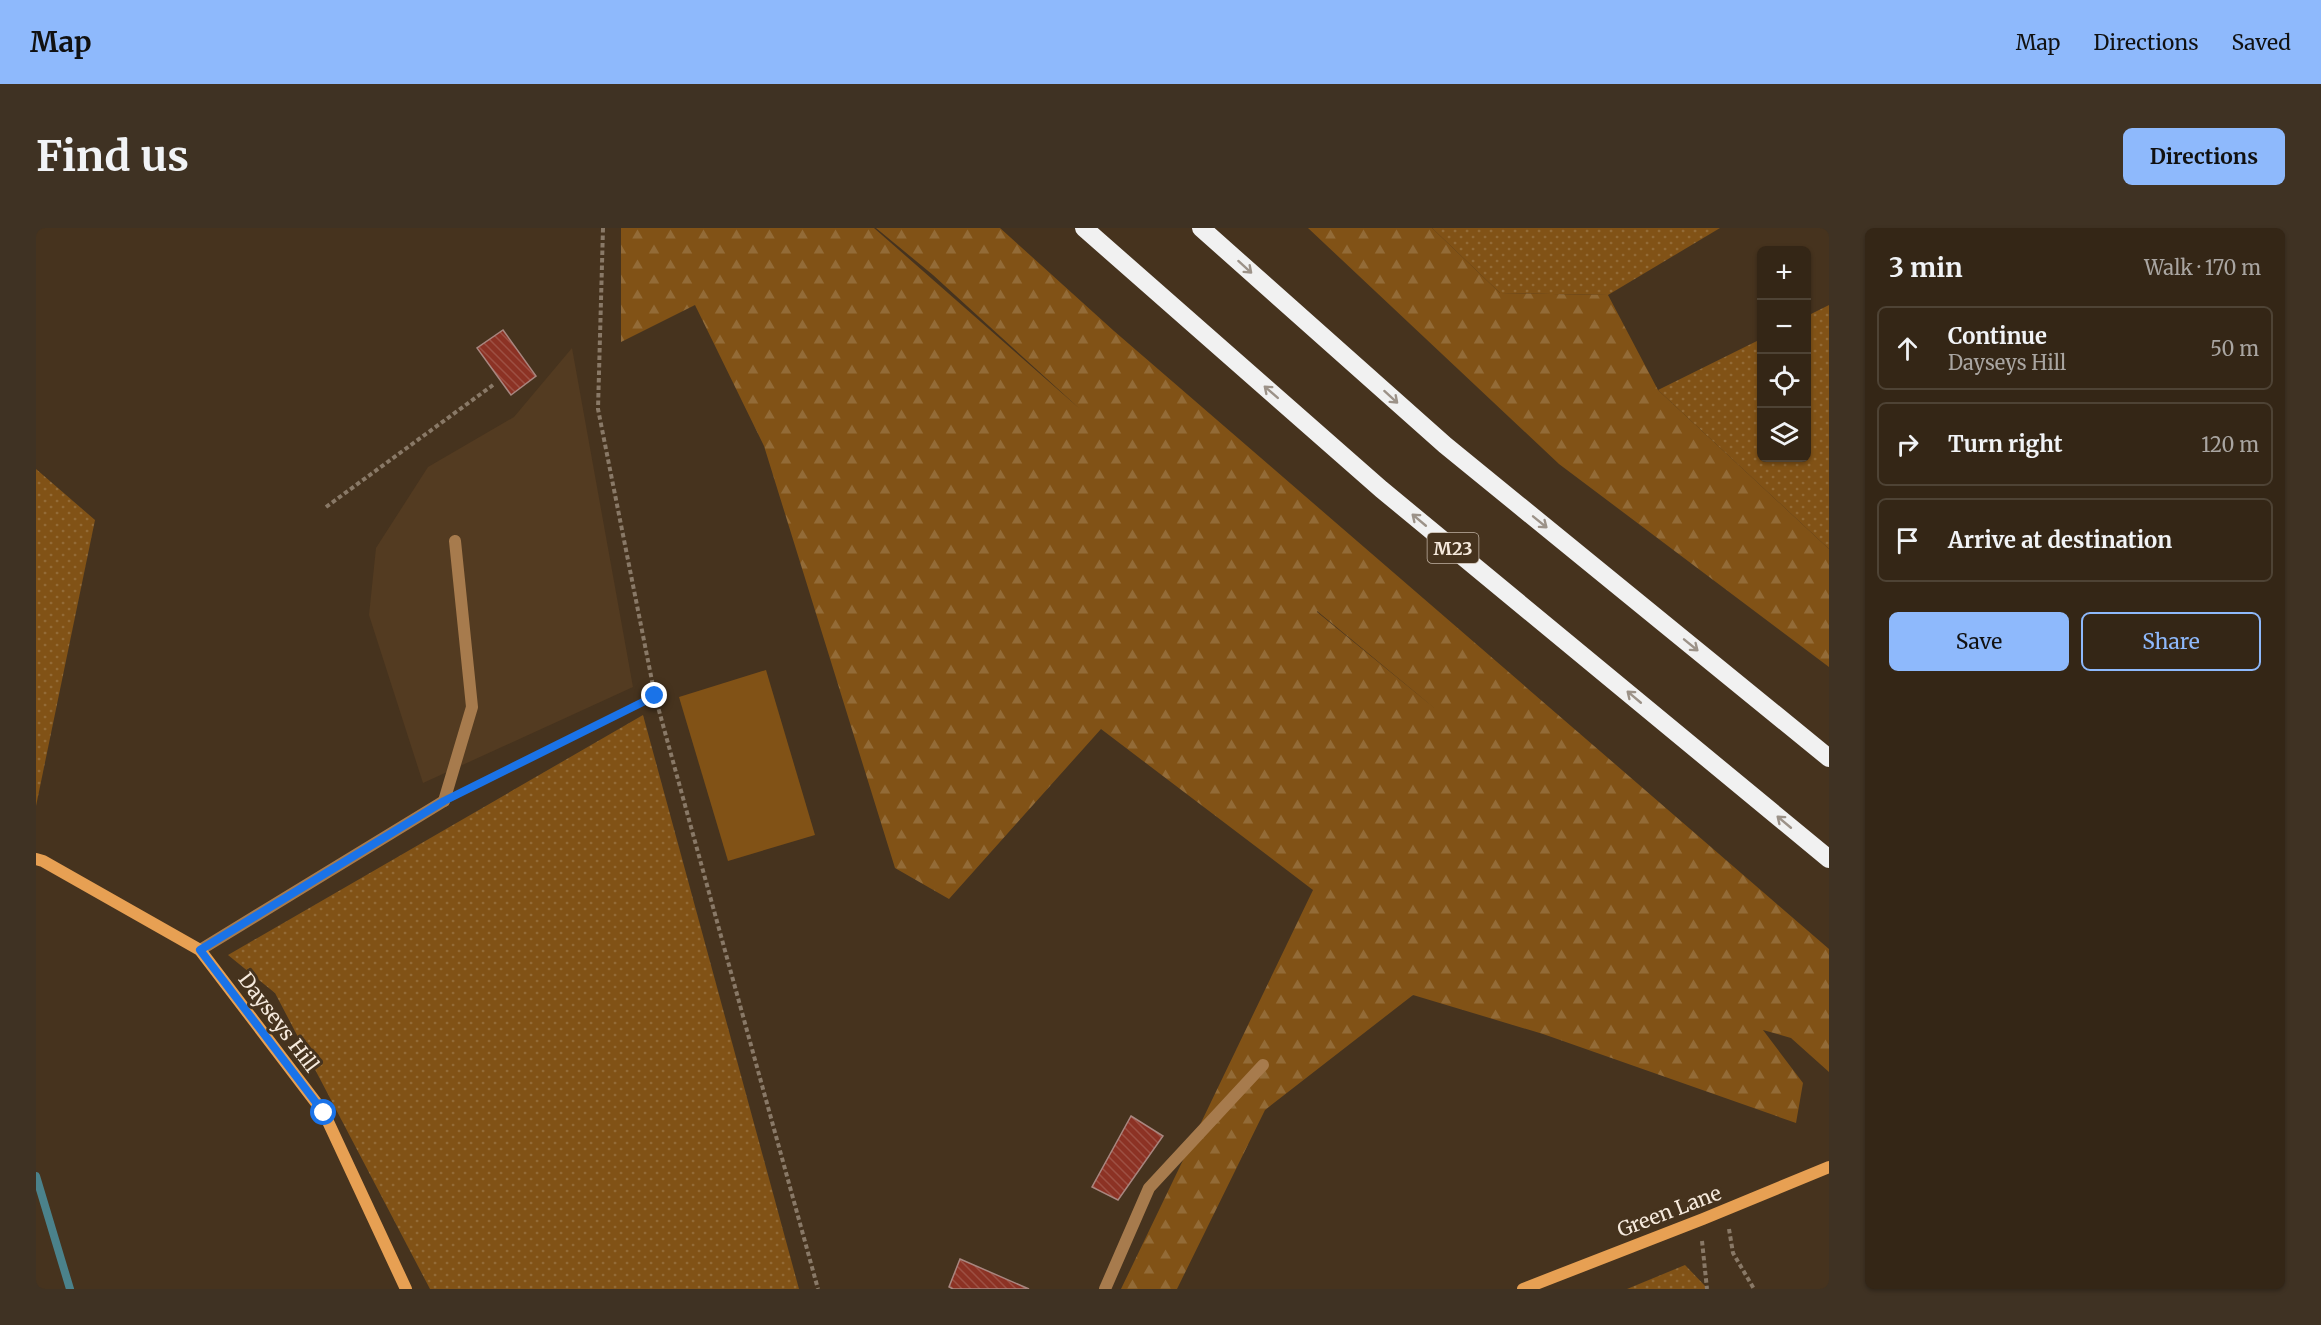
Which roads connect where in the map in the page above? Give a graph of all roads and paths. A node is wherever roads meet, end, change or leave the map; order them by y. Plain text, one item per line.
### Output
1 (603, 228) edge
2 (1084, 228) edge
3 (1201, 228) edge
4 (493, 385) dead end
5 (326, 507) dead end
6 (455, 541) dead end
7 (655, 696) junction
8 (1829, 758) edge
9 (444, 801) junction
10 (1829, 859) edge
11 (36, 860) edge
12 (200, 950) junction
13 (1263, 1065) dead end
14 (1829, 1167) edge
15 (1726, 1210) junction
16 (1703, 1219) junction
17 (406, 1289) edge
18 (818, 1289) edge
19 (1105, 1289) edge
20 (1523, 1289) edge
21 (1707, 1289) edge
22 (1754, 1289) edge

1 - 7 path
10 -> 2 highway, M23
3 -> 8 highway
4 - 5 path
6 - 9 street
7 - 9 path
7 - 18 path
9 - 12 street
11 - 12 street, Dayseys Hill
12 - 17 street, Dayseys Hill
13 - 19 street
14 - 15 street, Green Lane
15 - 16 street, Green Lane
15 - 22 path
16 - 20 street, Green Lane
16 - 21 path

